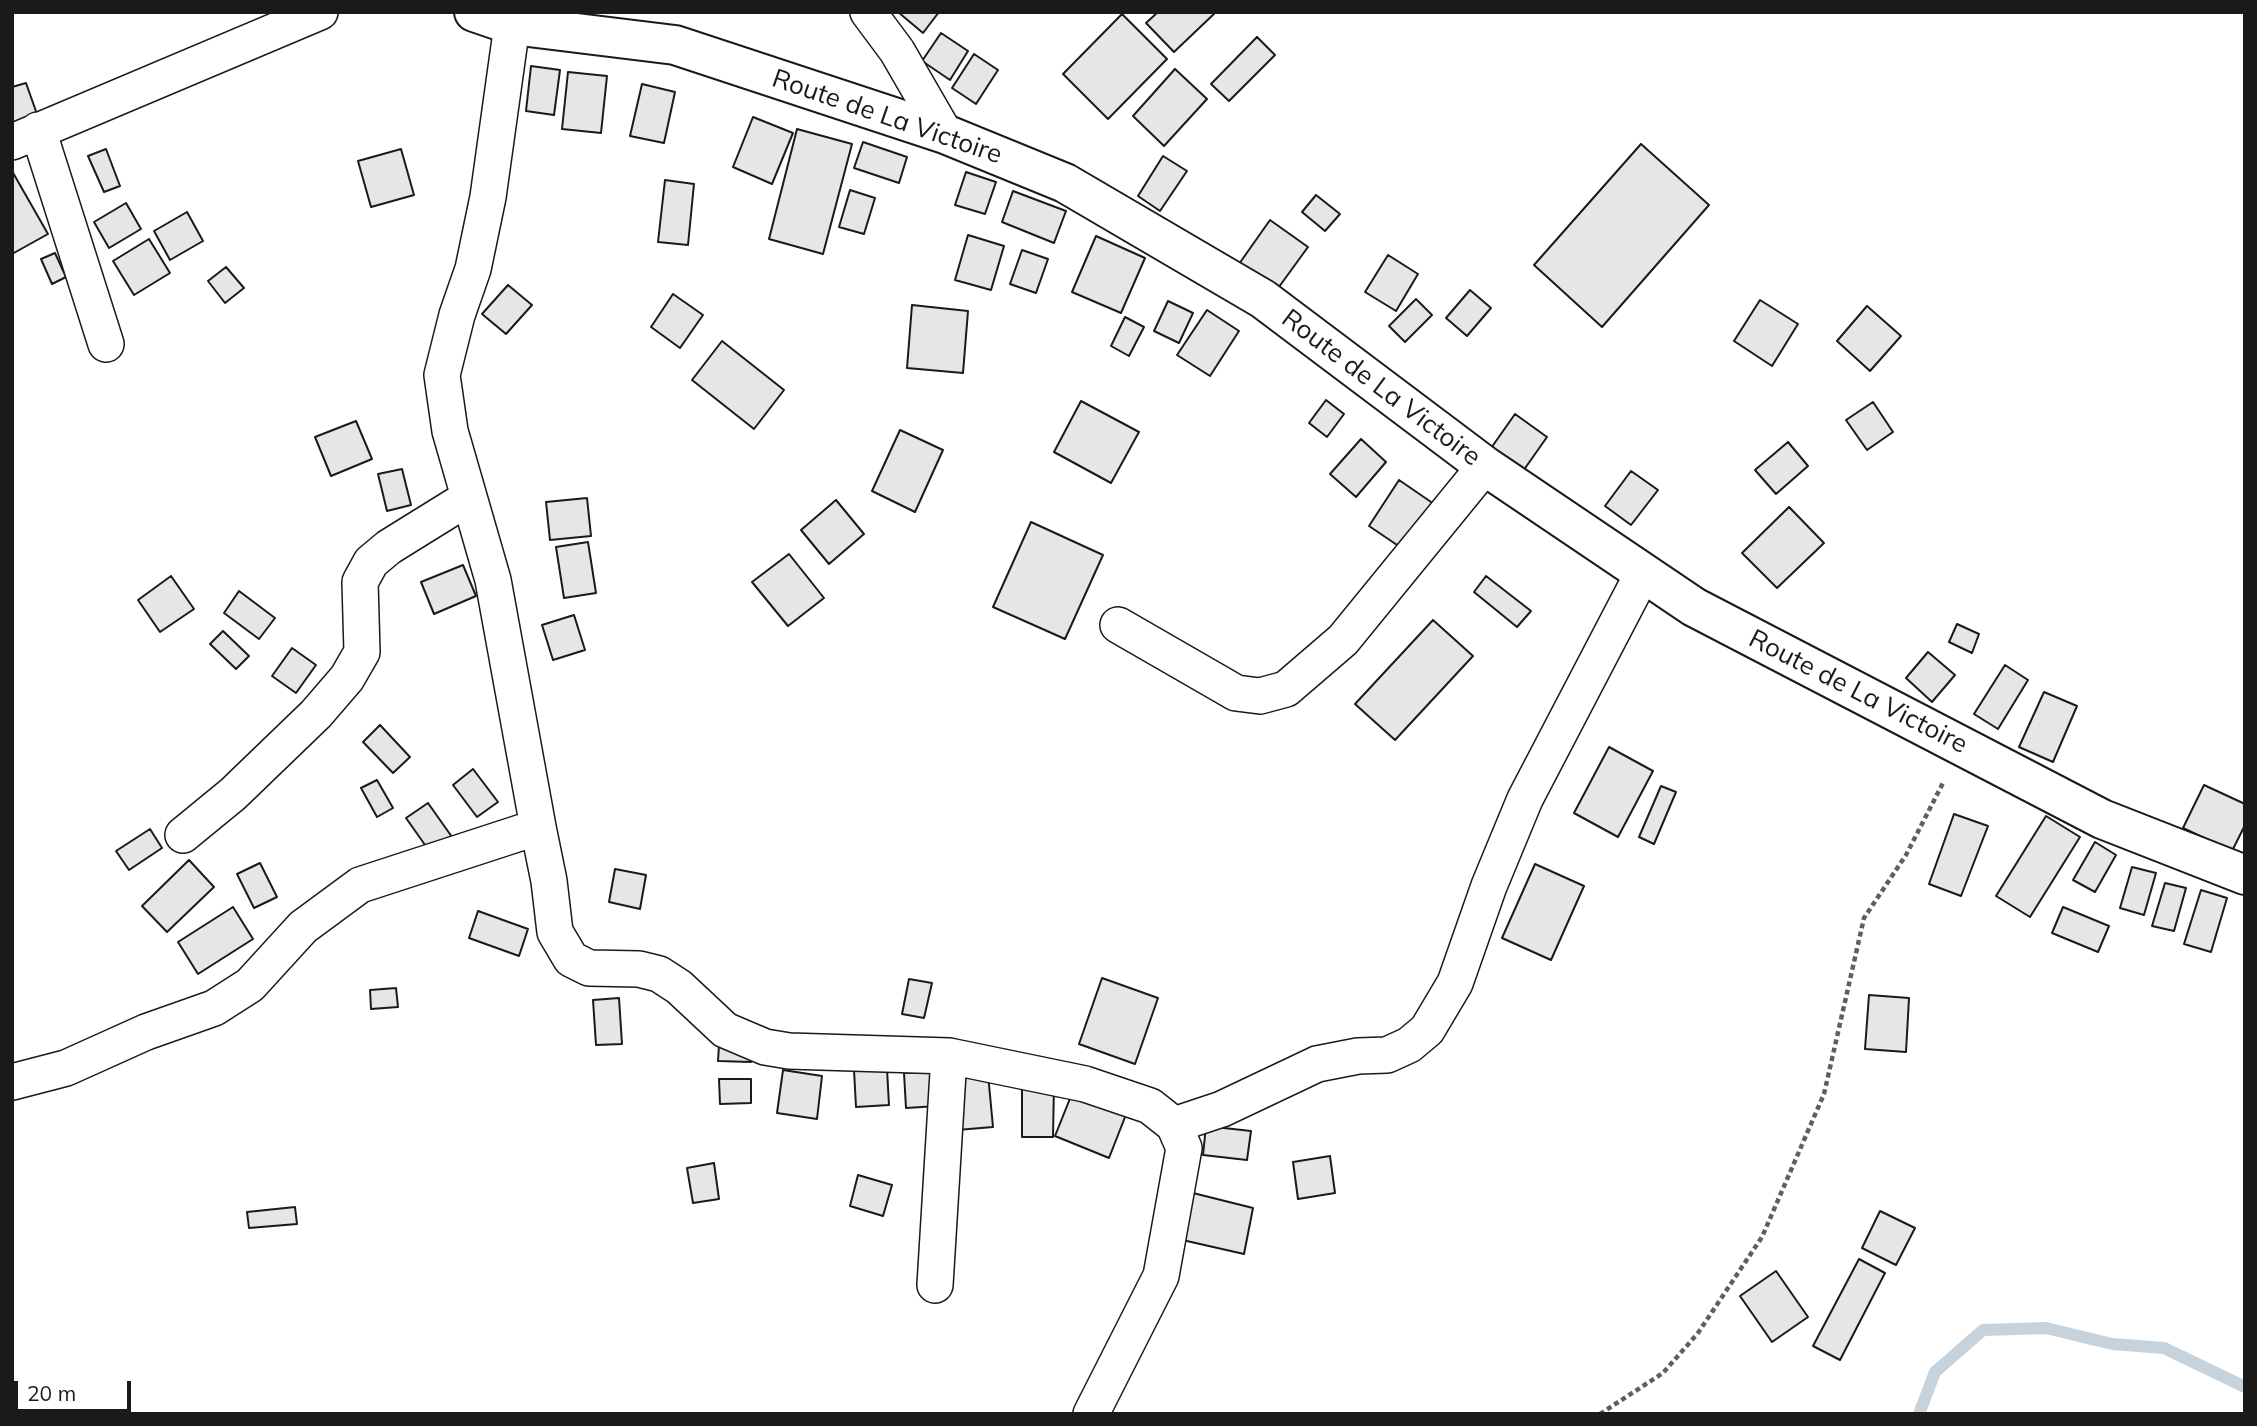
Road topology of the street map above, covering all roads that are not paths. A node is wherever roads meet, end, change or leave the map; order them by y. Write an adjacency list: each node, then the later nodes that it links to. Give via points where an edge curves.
1 (320, 12): 6 (street)
2 (474, 12): 4 (street, Route de La Victoire)
3 (868, 12): 5 (street, via 897,51)
4 (512, 24): 5 (street, Route de La Victoire, via 675,45); 9 (street, via 488,197 473,269 442,374 450,431)
5 (945, 134): 8 (street, Route de La Victoire, via 1065,183 1263,299)
6 (25, 136): 7 (street)
7 (106, 344)
8 (1485, 466): 10 (street, Route de La Victoire); 11 (street, via 1343,640 1286,689 1260,696 1236,693)
9 (468, 498): 12 (street, via 493,580); 13 (street, via 371,562 360,582 362,652 346,678 243,785)
10 (1643, 573): 14 (street, Route de La Victoire, via 1694,607 2102,819); 17 (street, via 1525,799 1455,983 1427,1030 1387,1055 1317,1064 1222,1110)
11 (1118, 625)
12 (538, 827): 15 (street, via 555,932 571,959 589,968 639,968 659,974 725,1030 765,1047); 16 (street, via 360,885 303,927 250,985 214,1008 146,1031 66,1068)
13 (183, 835)
14 (2245, 875)
15 (949, 1056): 17 (street, via 1085,1084 1150,1106); 18 (street)
16 (12, 1082)
17 (1174, 1125): 19 (street, via 1184,1148 1161,1276)
18 (935, 1286)
19 (1091, 1414)

